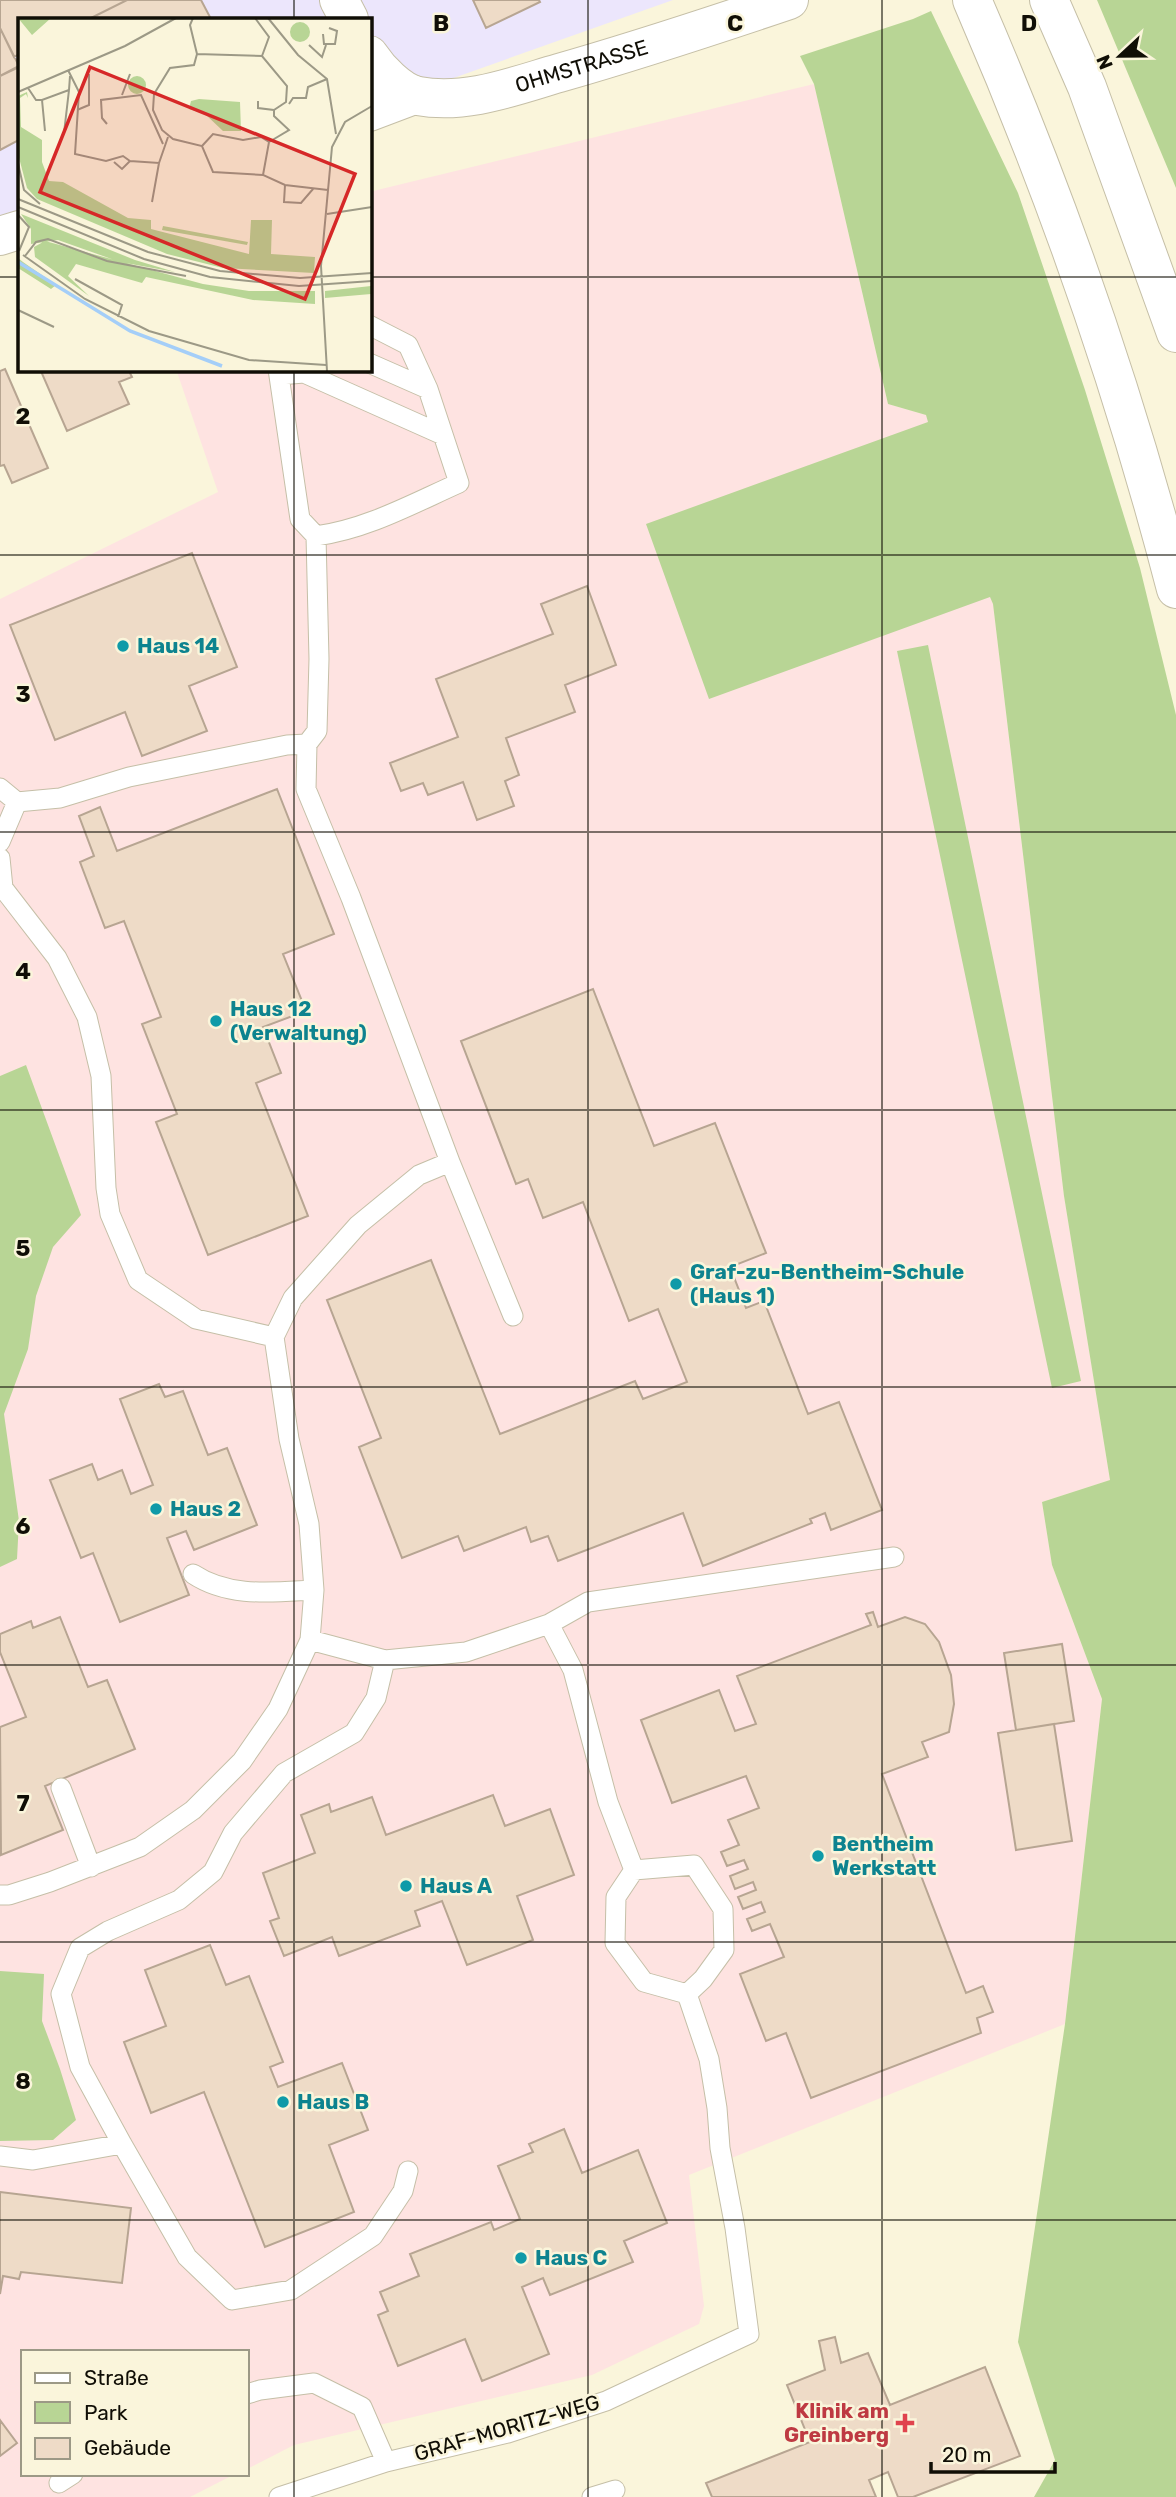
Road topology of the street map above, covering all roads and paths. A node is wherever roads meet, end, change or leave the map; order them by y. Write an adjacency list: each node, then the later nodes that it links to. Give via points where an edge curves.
1 (339, 0): 5 (main road)
2 (789, 0): 7 (main road, OHMSTRASSE, via 634,52 483,94 454,98)
3 (972, 0): 18 (main road, via 1018,107 1105,343)
4 (1049, 0): 12 (main road, via 1087,87)
5 (348, 18)
6 (371, 57): 7 (main road, via 390,79)
7 (414, 95): 8 (main road, OHMSTRASSE)
8 (371, 111)
9 (18, 230): 10 (main road)
10 (0, 236)
11 (371, 326): 15 (lane, via 408,345)
12 (1176, 333)
13 (371, 364): 15 (lane)
14 (278, 372): 16 (lane, via 304,373); 17 (lane, via 300,519)
15 (428, 388): 16 (lane)
16 (443, 435): 17 (lane, via 459,483 366,525)
17 (316, 537): 19 (lane, via 317,731)
18 (1176, 589)
19 (307, 744): 21 (lane, via 129,778 60,798); 24 (lane, via 306,789)
20 (0, 788): 21 (lane)
21 (17, 802): 22 (lane)
22 (0, 842)
23 (0, 858): 26 (lane, via 3,888 57,958 88,1017 101,1076 110,1214 138,1280 196,1319)
24 (450, 1162): 25 (lane); 26 (lane, via 419,1175 358,1225 293,1298)
25 (513, 1316)
26 (274, 1337): 29 (lane, via 289,1439 309,1524)
27 (894, 1557): 30 (lane, via 588,1602)
28 (193, 1574): 29 (lane, via 208,1584 252,1593)
29 (314, 1590): 31 (lane)
30 (549, 1624): 32 (lane, via 466,1652); 35 (lane, via 572,1670 608,1802)
31 (310, 1640): 32 (lane); 34 (lane, via 278,1709 242,1761 193,1810 141,1847)
32 (385, 1660): 38 (lane, via 376,1698 354,1733 284,1773 233,1833 213,1872 179,1900 80,1948 61,1994 80,2067)
33 (61, 1788): 34 (lane)
34 (91, 1867): 36 (lane)
35 (634, 1870): 37 (lane, via 616,1896 615,1943 644,1982); 37 (lane, via 694,1865 723,1909 724,1950)
36 (0, 1895)
37 (687, 1994): 42 (lane, GRAF-MORITZ-WEG, via 709,2059 748,2334 606,2401 508,2432)
38 (122, 2144): 39 (lane, via 33,2160); 40 (lane, via 187,2257 232,2300 291,2290 373,2236 403,2191)
39 (0, 2156)
40 (408, 2172)
41 (248, 2394): 42 (lane, via 314,2383 362,2407)
42 (386, 2462): 44 (lane, GRAF-MORITZ-WEG)
43 (615, 2490): 45 (lane)
44 (279, 2497)
45 (592, 2497)

